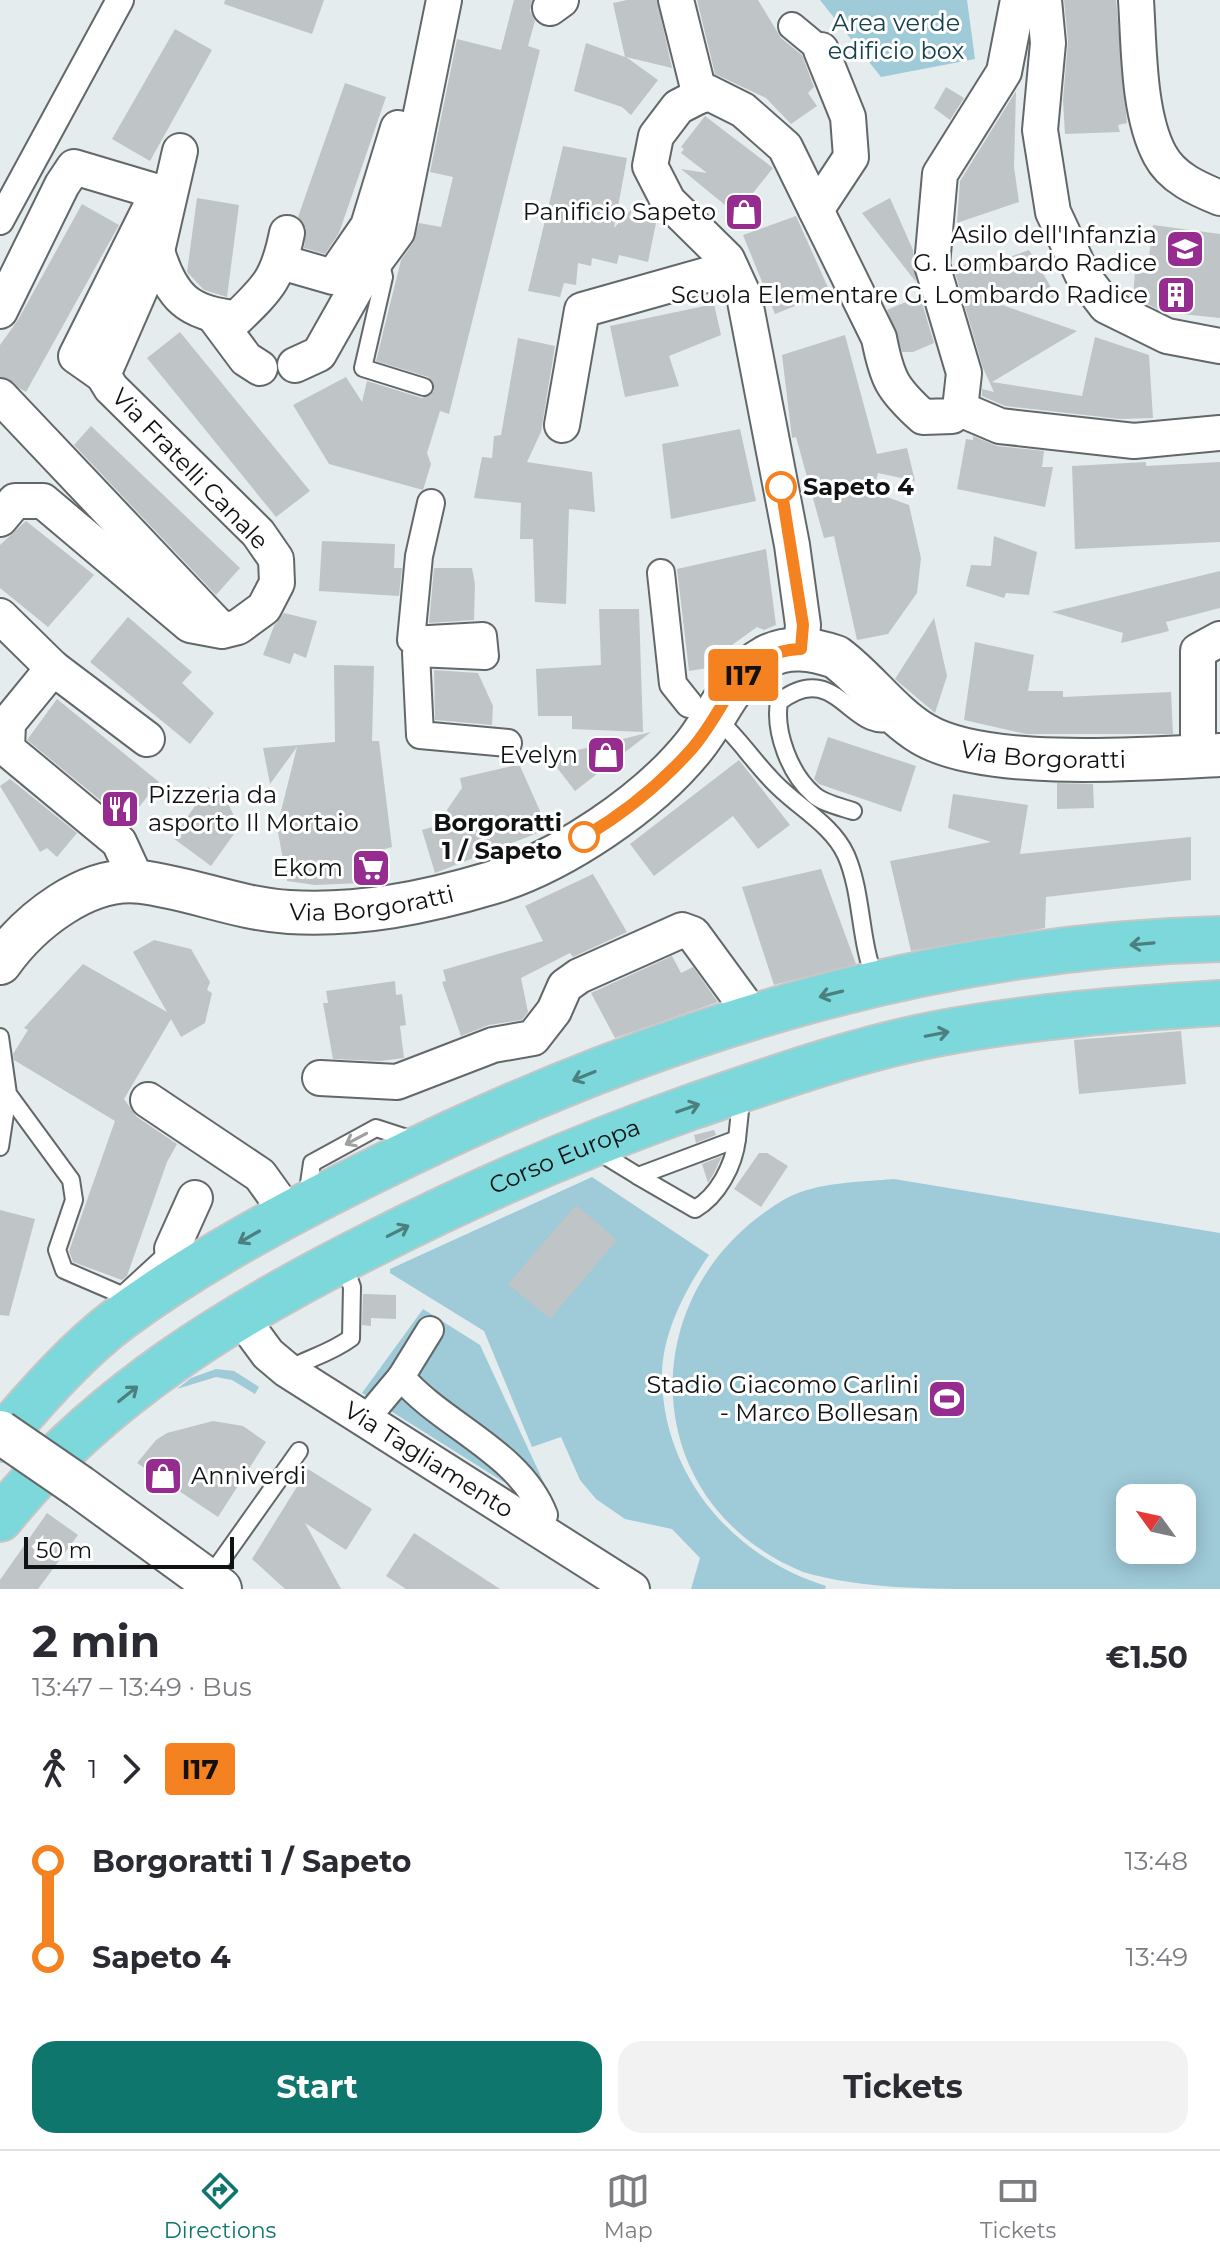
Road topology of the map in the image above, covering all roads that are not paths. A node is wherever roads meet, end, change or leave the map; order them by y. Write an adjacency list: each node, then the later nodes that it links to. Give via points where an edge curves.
1 (120, 0): 14 (street)
2 (444, 0): 16 (street, via 397,232)
3 (676, 0): 9 (street)
4 (1018, 0): 26 (street, via 1004,72 940,174 932,265 964,373)
5 (1044, 0): 20 (street, via 1048,43 1040,130 1053,212 1083,276 1106,306 1167,336)
6 (1136, 0): 12 (street, via 1147,113 1160,156 1187,184)
7 (792, 26): 8 (street)
8 (821, 50): 13 (street, via 848,117 851,157)
9 (700, 96): 13 (street, via 707,92 743,110 785,147); 17 (street, via 678,107 656,136 650,166 668,201)
10 (401, 120): 19 (street, via 368,226 333,277 284,247 270,287 237,318)
11 (180, 151): 15 (street, Via Fratelli Canale)
12 (1220, 198)
13 (816, 210): 26 (street, via 879,338 885,372 895,391 923,417 952,416)
14 (0, 221)
15 (157, 251): 19 (street, via 165,279 180,300); 22 (street, Via Fratelli Canale)
16 (380, 258): 21 (street, via 358,285 319,354); 24 (lane, via 384,277 363,368)
17 (731, 268): 27 (street, via 582,310); 36 (street, via 744,296 767,407 792,545 803,625)
18 (0, 311): 22 (street, Via Fratelli Canale, via 74,167 158,192 76,356)
19 (214, 316): 23 (street, via 246,359)
20 (1220, 346)
21 (295, 365): 23 (street)
22 (106, 367): 29 (street, Via Fratelli Canale); 34 (street, Via Fratelli Canale, via 111,388 258,533 276,559 277,583 264,608 238,627)
23 (260, 368)
24 (424, 387)
25 (0, 396): 34 (street)
26 (960, 409): 28 (street, via 1000,426 1134,441)
27 (562, 425)
28 (1220, 433)
29 (233, 478)
30 (431, 503): 41 (street, via 419,556 411,640 483,636 485,656 416,653 420,735)
31 (0, 519): 34 (street, via 15,501 43,501 190,625)
32 (661, 573): 38 (street, via 673,684)
33 (0, 616): 37 (street)
34 (222, 631)
35 (1220, 639): 42 (street, Via Borgoratti, via 1198,651)
36 (801, 649): 38 (street, Via Borgoratti, via 783,650 746,672 725,695); 39 (street, Via Borgoratti, via 836,657)
37 (53, 668): 40 (street); 44 (street, via 8,723 7,749 119,842)
38 (701, 710): 44 (street, Via Borgoratti, via 684,757 604,826 538,863 452,895 344,913 291,912); 47 (lane, via 739,738 768,777 833,832 847,857)
39 (900, 717): 42 (street, Via Borgoratti, via 941,742 1003,757); 43 (lane, via 874,725 835,694 816,687 795,689 779,702 778,724 790,761 813,795)
40 (147, 739)
41 (508, 743)
42 (1209, 756)
43 (853, 811)
44 (137, 881): 46 (street, Via Borgoratti, via 96,889 50,912 19,936)
45 (1220, 939): 47 (main road, one-way to 47, via 984,959)
46 (0, 963)
47 (876, 983): 49 (main road, one-way to 49)
48 (1220, 1003): 52 (main road, Corso Europa, one-way to 48, via 935,1034 1067,1014)
49 (753, 1016): 51 (street, via 693,934 682,930 565,986 533,1038 493,1045 397,1082); 60 (main road, one-way to 60, via 651,1049 429,1143)
50 (0, 1037): 53 (lane)
51 (320, 1078)
52 (742, 1089): 55 (lane); 56 (main road, Corso Europa, one-way to 52)
53 (8, 1094): 57 (lane); 62 (lane, via 71,1180 74,1200 57,1250 64,1270 122,1295)
54 (154, 1095): 60 (street, via 260,1175)
55 (737, 1139): 58 (lane); 58 (lane, via 734,1161 695,1209)
56 (586, 1144): 58 (lane); 61 (main road, Corso Europa, one-way to 56)
57 (0, 1147)
58 (638, 1176)
59 (195, 1198): 62 (street)
60 (297, 1210): 62 (main road, one-way to 62)
61 (342, 1259): 63 (main road, Corso Europa); 65 (lane, via 352,1287 351,1338 333,1352 314,1355)
62 (180, 1260): 69 (main road, via 55,1376)
63 (240, 1316): 65 (street, Via Tagliamento); 72 (main road, Corso Europa, one-way to 63, via 67,1443 163,1365)
64 (430, 1330): 66 (street)
65 (287, 1370): 74 (street, Via Tagliamento)
66 (401, 1377): 67 (street); 71 (street, via 421,1400 500,1457)
67 (375, 1408)
68 (0, 1432): 73 (street, bridge)
69 (0, 1439)
70 (299, 1451): 73 (lane)
71 (544, 1515)
72 (0, 1519)
73 (214, 1584)
74 (632, 1589)

